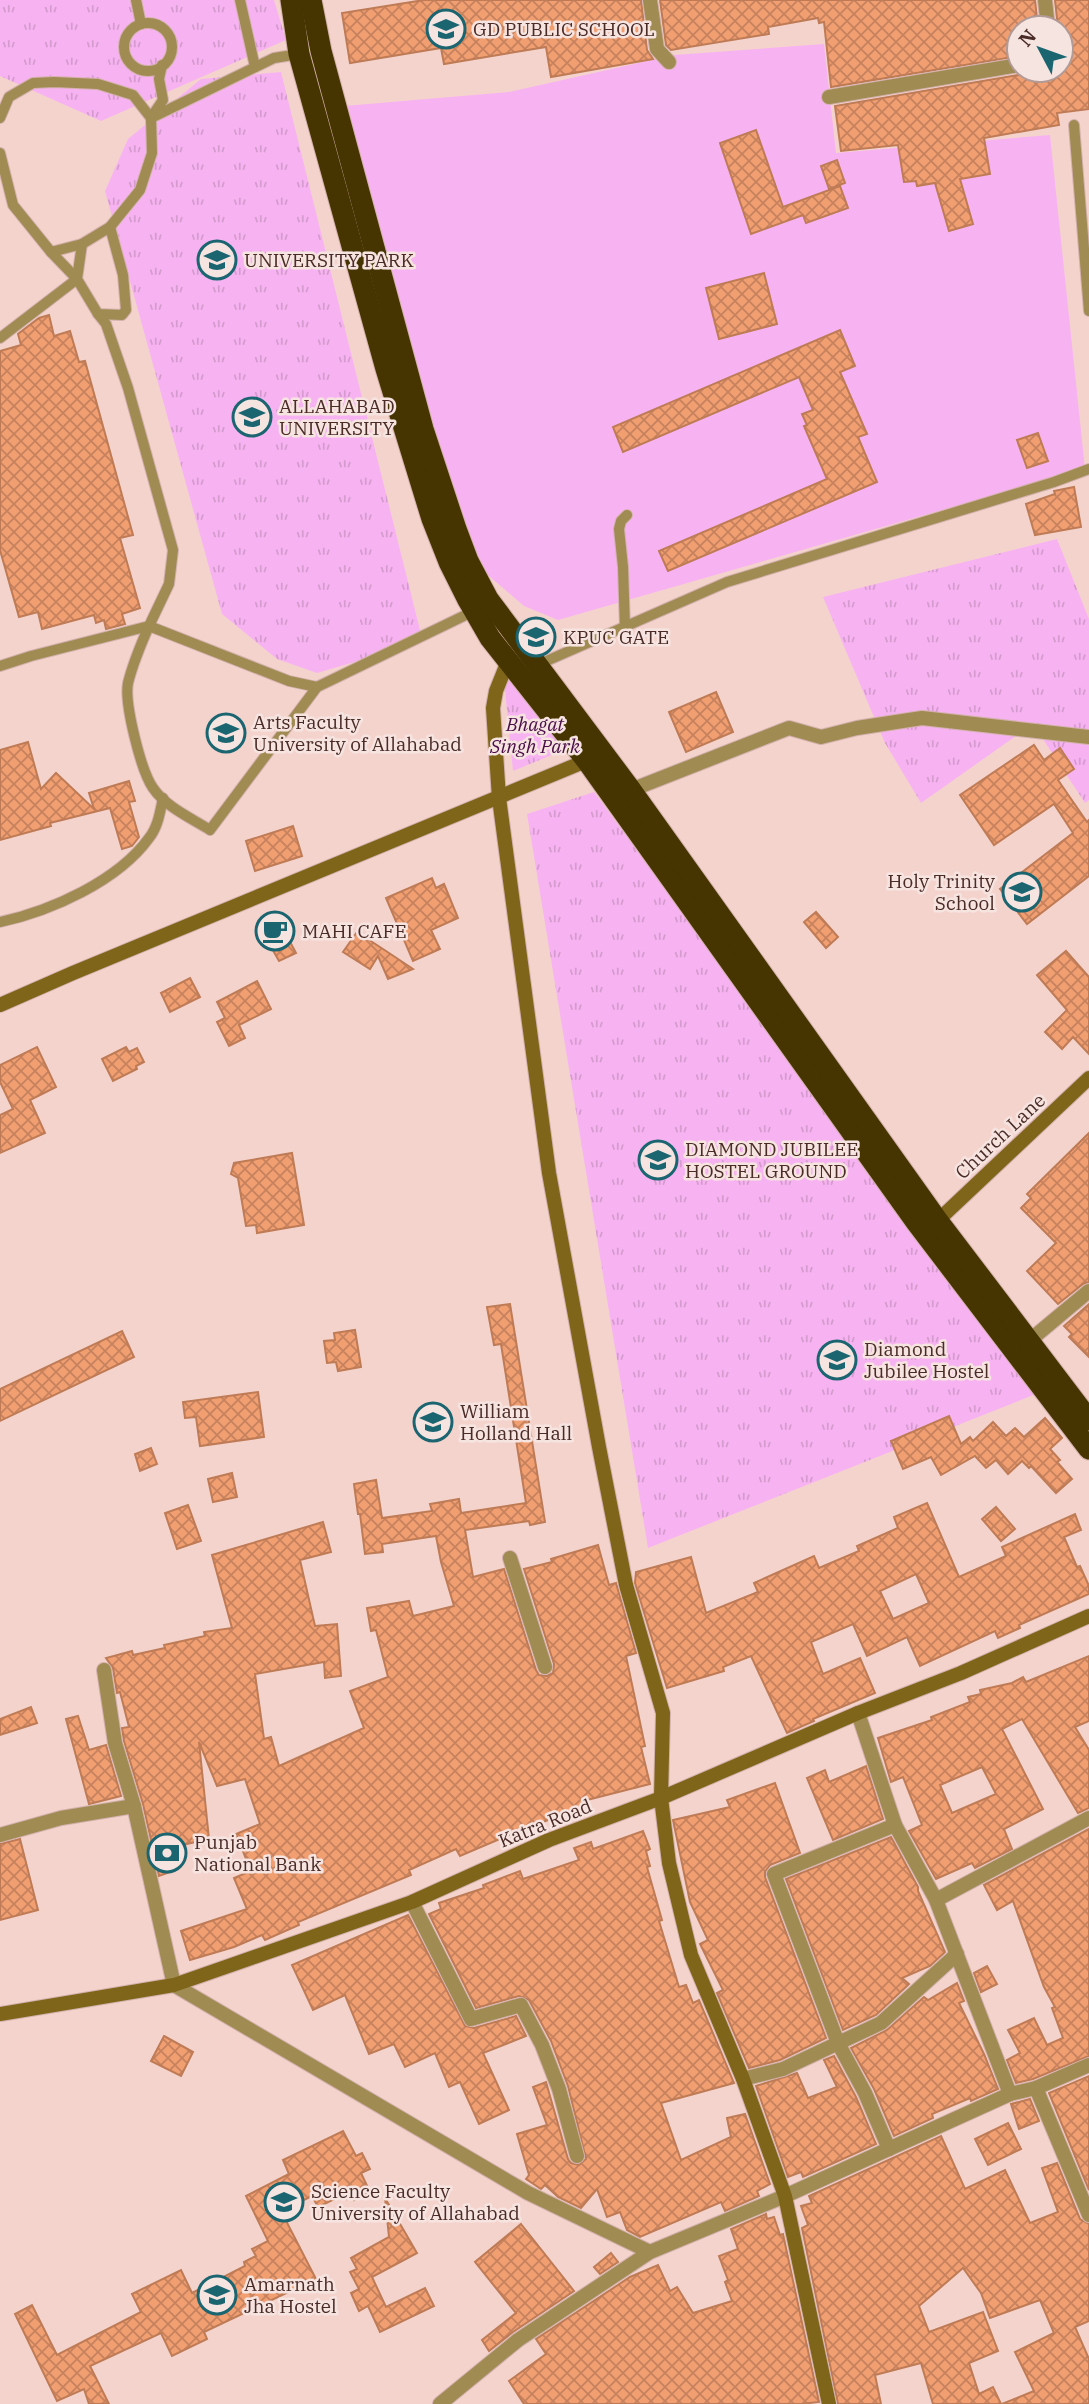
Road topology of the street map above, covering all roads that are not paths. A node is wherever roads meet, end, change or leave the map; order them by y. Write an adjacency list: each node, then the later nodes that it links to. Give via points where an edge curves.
1 (136, 0): 5 (lane)
2 (240, 0): 9 (lane)
3 (650, 0): 7 (street, via 657,49)
4 (310, 1): 6 (highway); 35 (highway, via 440,485 468,561 488,599)
5 (141, 24): 8 (lane, via 152,23 170,36 171,52); 11 (lane, via 126,37 125,53 134,66)
6 (299, 54): 9 (lane); 30 (highway, via 432,519)
7 (669, 62)
8 (162, 65): 11 (lane); 12 (lane)
9 (255, 67): 17 (lane)
10 (1005, 67): 15 (street)
11 (149, 70): 12 (lane)
12 (159, 79): 17 (lane, via 163,100)
13 (0, 89): 14 (lane)
14 (9, 97): 16 (lane); 17 (lane, via 33,83 98,84 133,95)
15 (829, 97)
16 (0, 118)
17 (151, 118): 21 (lane, via 152,153 140,190)
18 (1074, 125): 20 (lane)
19 (0, 153): 23 (lane, via 13,205)
20 (1084, 195): 25 (lane)
21 (110, 227): 22 (lane); 26 (lane, via 123,275 126,310 122,315)
22 (82, 244): 23 (lane); 24 (lane)
23 (51, 252): 24 (lane)
24 (77, 279): 26 (lane); 27 (lane)
25 (1089, 311)
26 (98, 314): 31 (lane, via 106,324 128,388 173,550 169,584)
27 (0, 338)
28 (1089, 468): 32 (lane, via 727,582)
29 (627, 515): 32 (lane, via 619,529)
30 (474, 611): 33 (highway); 36 (lane)
31 (149, 626): 34 (lane); 36 (lane, via 289,681); 40 (lane, via 128,685 144,771)
32 (625, 628): 35 (lane)
33 (508, 660): 38 (highway); 41 (street, via 493,708)
34 (0, 666)
35 (535, 666): 38 (highway)
36 (317, 687): 40 (lane, via 210,830)
37 (1089, 737): 39 (street, via 922,718 821,737 789,728)
38 (595, 758): 39 (highway); 41 (street); 45 (highway)
39 (631, 790): 45 (highway)
40 (163, 797): 42 (lane, via 150,837 115,872 65,900)
41 (499, 798): 43 (street); 55 (street, via 550,1172 596,1433 626,1585 663,1713)
42 (0, 922)
43 (0, 1005)
44 (1089, 1078): 45 (street, Church Lane)
45 (931, 1227): 47 (highway); 49 (highway)
46 (1089, 1291): 47 (street)
47 (1029, 1341): 48 (highway)
48 (1089, 1420)
49 (1089, 1449)
50 (510, 1558): 52 (street)
51 (1089, 1616): 54 (street, Katra Road)
52 (545, 1667)
53 (104, 1670): 56 (street, via 115,1744)
54 (859, 1713): 55 (street, Katra Road); 58 (street)
55 (661, 1798): 61 (street, Katra Road, via 550,1840); 67 (street, via 669,1863 691,1955)
56 (134, 1806): 59 (street, via 61,1818); 63 (street)
57 (1089, 1818): 60 (street)
58 (895, 1825): 60 (street); 65 (street, via 774,1874)
59 (0, 1835)
60 (936, 1900): 62 (street)
61 (412, 1902): 63 (street, Katra Road); 71 (street, via 471,2019 521,2005 559,2089)
62 (957, 1954): 65 (street, via 881,2023); 69 (street)
63 (174, 1985): 64 (street, Katra Road); 74 (street, via 528,2193)
64 (0, 2014)
65 (838, 2043): 67 (street, via 783,2069); 70 (street)
66 (1089, 2065): 68 (street)
67 (743, 2079): 72 (street)
68 (1036, 2088): 69 (street); 73 (street)
69 (1010, 2094): 70 (street)
70 (888, 2149): 72 (street)
71 (577, 2156)
72 (785, 2196): 74 (street); 76 (street)
73 (1089, 2215)
74 (650, 2252): 75 (street, via 518,2340)
75 (440, 2404)
76 (829, 2404)

